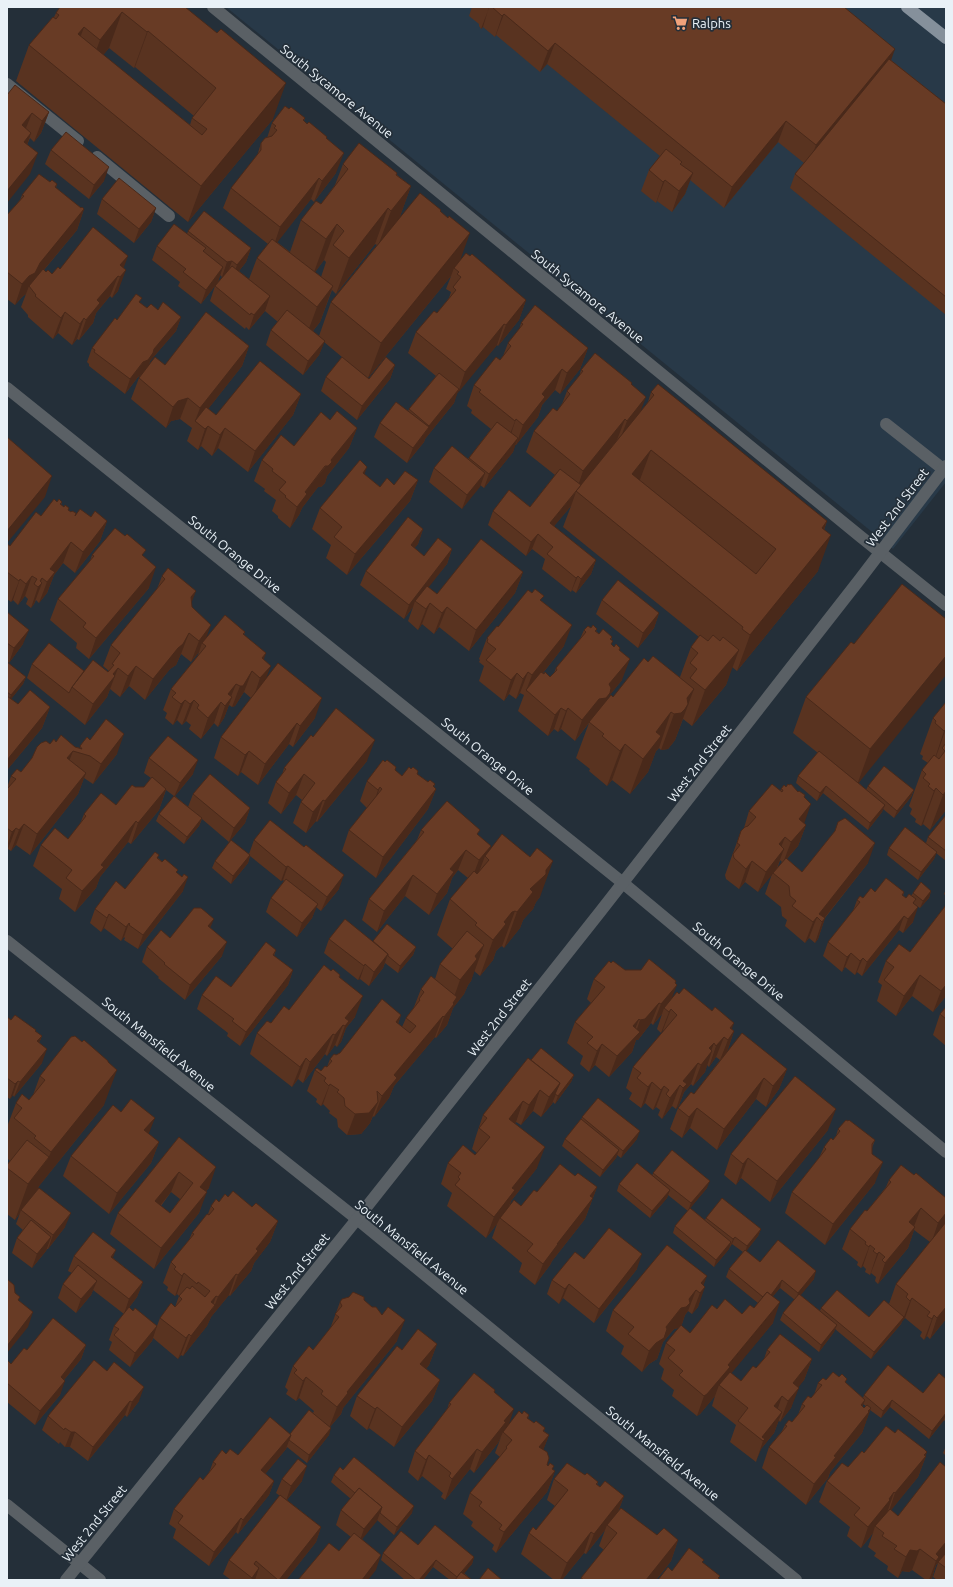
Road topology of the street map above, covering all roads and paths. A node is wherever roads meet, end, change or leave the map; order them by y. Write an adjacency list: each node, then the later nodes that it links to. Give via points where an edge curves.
1 (213, 7): 9 (street, South Sycamore Avenue)
2 (907, 7): 3 (main road)
3 (946, 38)
4 (7, 84): 5 (street)
5 (169, 216)
6 (7, 388): 11 (street, South Orange Drive)
7 (886, 424): 8 (street)
8 (945, 468): 9 (street, West 2nd Street)
9 (880, 553): 10 (street, South Sycamore Avenue); 11 (street, West 2nd Street)
10 (946, 605)
11 (623, 883): 13 (street, South Orange Drive); 14 (street, West 2nd Street)
12 (7, 940): 14 (street, South Mansfield Avenue)
13 (946, 1152)
14 (357, 1219): 16 (street, West 2nd Street); 19 (street, South Mansfield Avenue)
15 (7, 1505): 16 (street)
16 (79, 1564): 17 (street, West 2nd Street); 18 (street)
17 (66, 1580)
18 (100, 1580)
19 (796, 1580)

